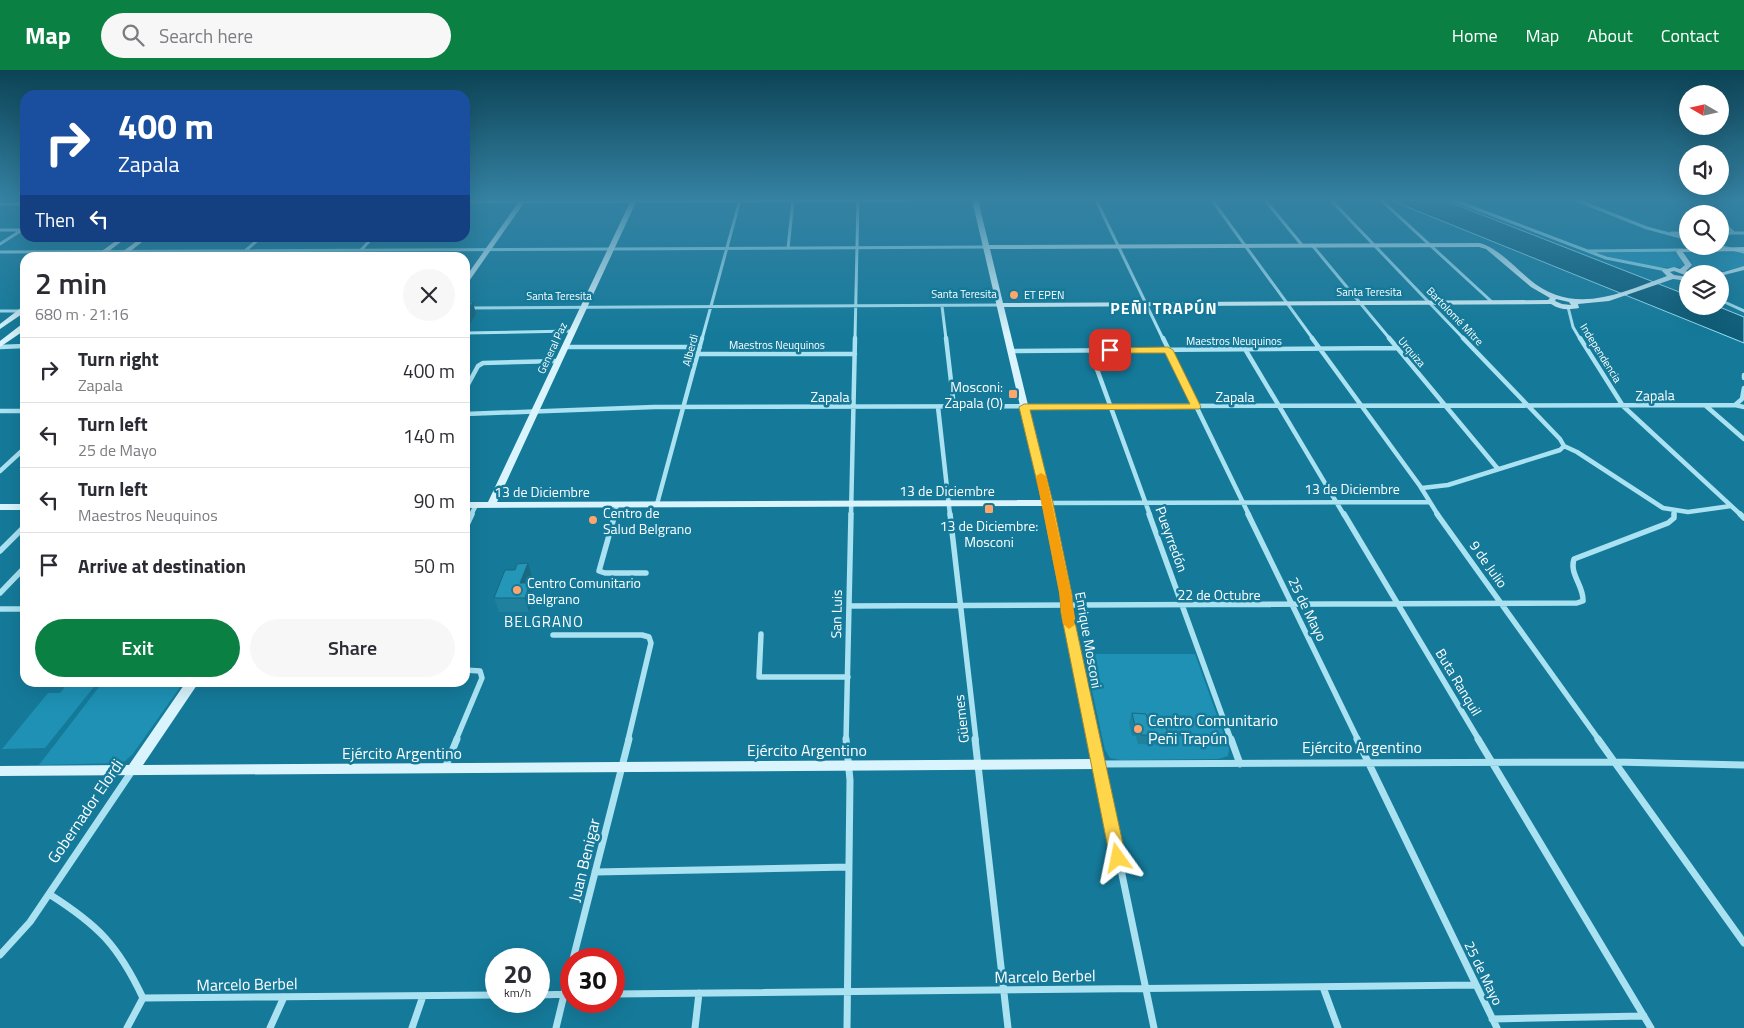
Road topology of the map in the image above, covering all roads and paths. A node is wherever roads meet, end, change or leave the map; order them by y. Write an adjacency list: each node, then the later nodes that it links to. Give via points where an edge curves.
1 (113, 245): 29 (main road)
2 (135, 245): 30 (main road)
3 (252, 245): 31 (street)
4 (366, 245): 26 (street)
5 (491, 245): 22 (main road)
6 (613, 245): 23 (main road, General Paz)
7 (728, 245): 18 (street, Alberdi)
8 (788, 245): 19 (street)
9 (857, 245): 20 (street, San Luis)
10 (1302, 245): 11 (main road); 16 (main road)
11 (1312, 245): 12 (main road); 46 (street, Urquiza)
12 (1374, 245): 13 (main road); 47 (street, Bartolomé Mitre)
13 (1430, 245): 43 (main road, via 1482,245); 44 (street)
14 (1569, 245): 33 (street)
15 (1118, 246): 16 (main road); 17 (main road); 48 (street, 25 de Mayo)
16 (1246, 246): 49 (street, 9 de Julio)
17 (986, 247): 20 (street); 51 (main road, Enrique Mosconi)
18 (727, 248): 19 (street); 23 (street); 54 (street, Alberdi)
19 (788, 248): 20 (street)
20 (857, 248): 52 (street, San Luis)
21 (1729, 248): 25 (street)
22 (488, 249): 23 (street); 26 (street); 40 (main road)
23 (611, 249): 57 (main road, General Paz)
24 (1729, 249): 25 (main road)
25 (1733, 249): 28 (main road)
26 (361, 250): 31 (street)
27 (1679, 250): 33 (street)
28 (1744, 250)
29 (104, 251): 30 (street); 32 (street)
30 (126, 251): 31 (street)
31 (245, 251)
32 (0, 252)
33 (1588, 252): 37 (street, via 1620,262)
34 (1681, 255): 35 (main road)
35 (1689, 265)
36 (1744, 268): 39 (main road)
37 (1666, 270): 38 (main road); 41 (main road)
38 (1679, 271)
39 (1729, 272)
40 (470, 276)
41 (1672, 276): 42 (main road); 45 (main road, Santa Teresita, via 1604,301)
42 (1679, 277)
43 (1553, 300): 44 (main road, Santa Teresita); 45 (main road, Santa Teresita, via 1565,298); 55 (main road, Santa Teresita)
44 (1492, 302): 47 (main road, Santa Teresita)
45 (1575, 302): 55 (main road, via 1575,306)
46 (1360, 303): 47 (main road, Santa Teresita); 49 (main road, Santa Teresita); 70 (street, Urquiza)
47 (1430, 303): 94 (street, Bartolomé Mitre)
48 (1146, 304): 49 (main road, Santa Teresita); 51 (main road, Santa Teresita); 74 (street, 25 de Mayo)
49 (1288, 304): 72 (street, 9 de Julio)
50 (1729, 304): 60 (street)
51 (1000, 305): 53 (street, Santa Teresita); 75 (main road, Enrique Mosconi)
52 (856, 306): 53 (street, Santa Teresita); 54 (street, Santa Teresita); 77 (street, San Luis)
53 (942, 306): 87 (street)
54 (711, 307): 57 (street, Santa Teresita); 69 (street, Alberdi)
55 (1568, 307): 82 (street, Independencia, via 1573,327)
56 (470, 308): 57 (street, Santa Teresita)
57 (583, 308): 64 (main road, General Paz)
58 (20, 310): 59 (street)
59 (0, 311)
60 (1744, 311)
61 (20, 313): 62 (main road)
62 (0, 327)
63 (20, 330): 66 (main road)
64 (572, 331): 65 (street); 68 (main road, General Paz)
65 (470, 333)
66 (0, 346): 67 (street)
67 (20, 346)
68 (565, 347): 69 (street); 78 (main road, General Paz)
69 (700, 347): 76 (street, Alberdi)
70 (1397, 348): 72 (street, Maestros Neuquinos); 93 (street, Urquiza)
71 (1244, 349): 72 (street, Maestros Neuquinos); 74 (street, Maestros Neuquinos); 91 (street, Buta Ranquil)
72 (1321, 349): 92 (street, 9 de Julio)
73 (1090, 350): 74 (street, Maestros Neuquinos); 75 (street, Maestros Neuquinos); 89 (street, Pueyrredón)
74 (1168, 350): 90 (street, 25 de Mayo)
75 (1011, 351): 88 (main road, Enrique Mosconi)
76 (698, 354): 77 (street, Maestros Neuquinos); 84 (street, Alberdi)
77 (855, 354): 85 (street, San Luis)
78 (558, 361): 79 (street, via 483,363); 98 (main road, General Paz)
79 (470, 381)
80 (1744, 388): 81 (street, via 1742,399)
81 (1735, 405): 83 (street, Zapala); 95 (street, Zapala)
82 (1623, 406): 83 (street, Zapala); 94 (street, Zapala); 118 (street, Independencia)
83 (1705, 406): 100 (street)
84 (684, 407): 85 (street, Zapala); 98 (street, Zapala); 112 (street, Alberdi)
85 (854, 407): 86 (street, Zapala); 113 (street, San Luis)
86 (938, 407): 87 (street, Zapala); 114 (street, Güemes)
87 (954, 407): 88 (street, Zapala)
88 (1024, 407): 89 (street, Zapala); 109 (main road, Enrique Mosconi)
89 (1111, 407): 90 (street, Zapala); 110 (street, Pueyrredón)
90 (1196, 407): 91 (street, Zapala); 106 (street, 25 de Mayo)
91 (1279, 407): 92 (street, Zapala); 107 (street, Buta Ranquil)
92 (1363, 407): 93 (street, Zapala); 105 (street, 9 de Julio)
93 (1446, 407): 94 (street, Zapala); 103 (street, Urquiza)
94 (1530, 407): 101 (street, Bartolomé Mitre)
95 (1744, 407)
96 (0, 411): 97 (street)
97 (20, 411)
98 (535, 411): 99 (street, Zapala); 117 (main road, General Paz)
99 (470, 414)
100 (1744, 438)
101 (1564, 446): 103 (street); 121 (street)
102 (20, 453): 104 (street)
103 (1498, 469): 105 (street, via 1444,486)
104 (0, 471)
105 (1422, 488): 108 (street, 9 de Julio)
106 (1242, 502): 107 (street, 13 de Diciembre); 110 (street, 13 de Diciembre); 132 (street, 25 de Mayo)
107 (1337, 502): 108 (street, 13 de Diciembre); 130 (street, Buta Ranquil)
108 (1430, 502): 129 (street, 9 de Julio)
109 (1047, 503): 110 (street, 13 de Diciembre); 114 (main road, 13 de Diciembre); 135 (main road, Enrique Mosconi)
110 (1146, 503): 131 (street, Pueyrredón)
111 (617, 504): 112 (main road, 13 de Diciembre); 117 (main road, 13 de Diciembre); 127 (street, via 599,570 606,573)
112 (657, 504): 113 (main road, 13 de Diciembre)
113 (852, 504): 114 (main road, 13 de Diciembre); 133 (street, San Luis)
114 (949, 504): 134 (street, Güemes)
115 (470, 505): 116 (main road, 13 de Diciembre)
116 (476, 505): 117 (main road, 13 de Diciembre); 123 (street)
117 (491, 505)
118 (1731, 506): 121 (street); 122 (street, Independencia)
119 (20, 507): 120 (main road)
120 (2, 509)
121 (1674, 512): 129 (street, 22 de Octubre, via 1674,518 1668,523 1574,559 1573,569 1584,595 1583,601)
122 (1744, 518)
123 (470, 519)
124 (20, 531): 125 (street)
125 (0, 551)
126 (20, 572): 128 (street)
127 (646, 573)
128 (0, 593)
129 (1501, 602): 130 (street, 22 de Octubre); 144 (street, 9 de Julio)
130 (1397, 604): 132 (street, 22 de Octubre); 143 (street, Buta Ranquil)
131 (1183, 605): 132 (street, 22 de Octubre); 135 (street, 22 de Octubre); 147 (street, Pueyrredón)
132 (1292, 605): 145 (street, 25 de Mayo)
133 (849, 606): 134 (street, 22 de Octubre); 141 (street, San Luis)
134 (960, 606): 135 (street, 22 de Octubre); 148 (street, Güemes)
135 (1066, 606): 146 (main road, Enrique Mosconi)
136 (20, 609): 137 (street)
137 (0, 610)
138 (761, 634): 141 (street, via 759,677)
139 (553, 635): 151 (street, Juan Benigar, via 642,634 651,639)
140 (470, 671): 152 (street, via 482,673 482,678)
141 (848, 677): 150 (street, San Luis)
142 (190, 687): 153 (main road, Gobernador Elordi)
143 (1492, 762): 144 (street, Ejército Argentino); 145 (street, Ejército Argentino); 173 (street, Buta Ranquil)
144 (1615, 762): 149 (street, Ejército Argentino); 158 (street, 9 de Julio)
145 (1368, 763): 147 (street, Ejército Argentino); 161 (street, 25 de Mayo)
146 (1099, 764): 147 (street, Ejército Argentino); 148 (main road, Ejército Argentino); 163 (street, Enrique Mosconi)
147 (1240, 764)
148 (978, 765): 150 (main road, Ejército Argentino); 164 (street, Güemes)
149 (1744, 765)
150 (848, 766): 151 (main road, Ejército Argentino); 155 (street, San Luis)
151 (622, 768): 152 (main road, Ejército Argentino); 156 (street, Juan Benigar)
152 (445, 769): 153 (main road, Ejército Argentino)
153 (132, 771): 154 (main road, Ejército Argentino); 157 (street, Gobernador Elordi)
154 (0, 772)
155 (849, 867): 156 (street); 165 (street, San Luis)
156 (595, 872): 159 (street, Juan Benigar)
157 (49, 894): 160 (street, Gobernador Elordi, via 23,932); 171 (street, via 92,922 107,936 129,968)
158 (1744, 943)
159 (576, 948)
160 (0, 955)
161 (1476, 986): 162 (street, Marcelo Berbel); 174 (street, 25 de Mayo)
162 (1323, 987): 163 (street, Marcelo Berbel); 183 (street)
163 (1146, 989): 164 (street, Marcelo Berbel); 182 (street, Enrique Mosconi)
164 (1004, 990): 165 (street, Marcelo Berbel); 181 (street, Güemes)
165 (847, 992): 166 (street, Marcelo Berbel); 180 (street, San Luis)
166 (700, 993): 167 (street, Marcelo Berbel); 179 (street)
167 (625, 994)
168 (485, 995): 169 (street, Marcelo Berbel)
169 (423, 996): 170 (street, Marcelo Berbel); 177 (street)
170 (284, 997): 171 (street, Marcelo Berbel); 176 (street)
171 (143, 998): 175 (street)
172 (561, 1013): 178 (street)
173 (1644, 1016): 174 (street); 185 (street, Buta Ranquil)
174 (1492, 1019): 184 (street, 25 de Mayo)
175 (127, 1028)
176 (270, 1028)
177 (412, 1028)
178 (556, 1028)
179 (695, 1028)
180 (847, 1028)
181 (1008, 1028)
182 (1154, 1028)
183 (1338, 1028)
184 (1497, 1028)
185 (1651, 1028)

